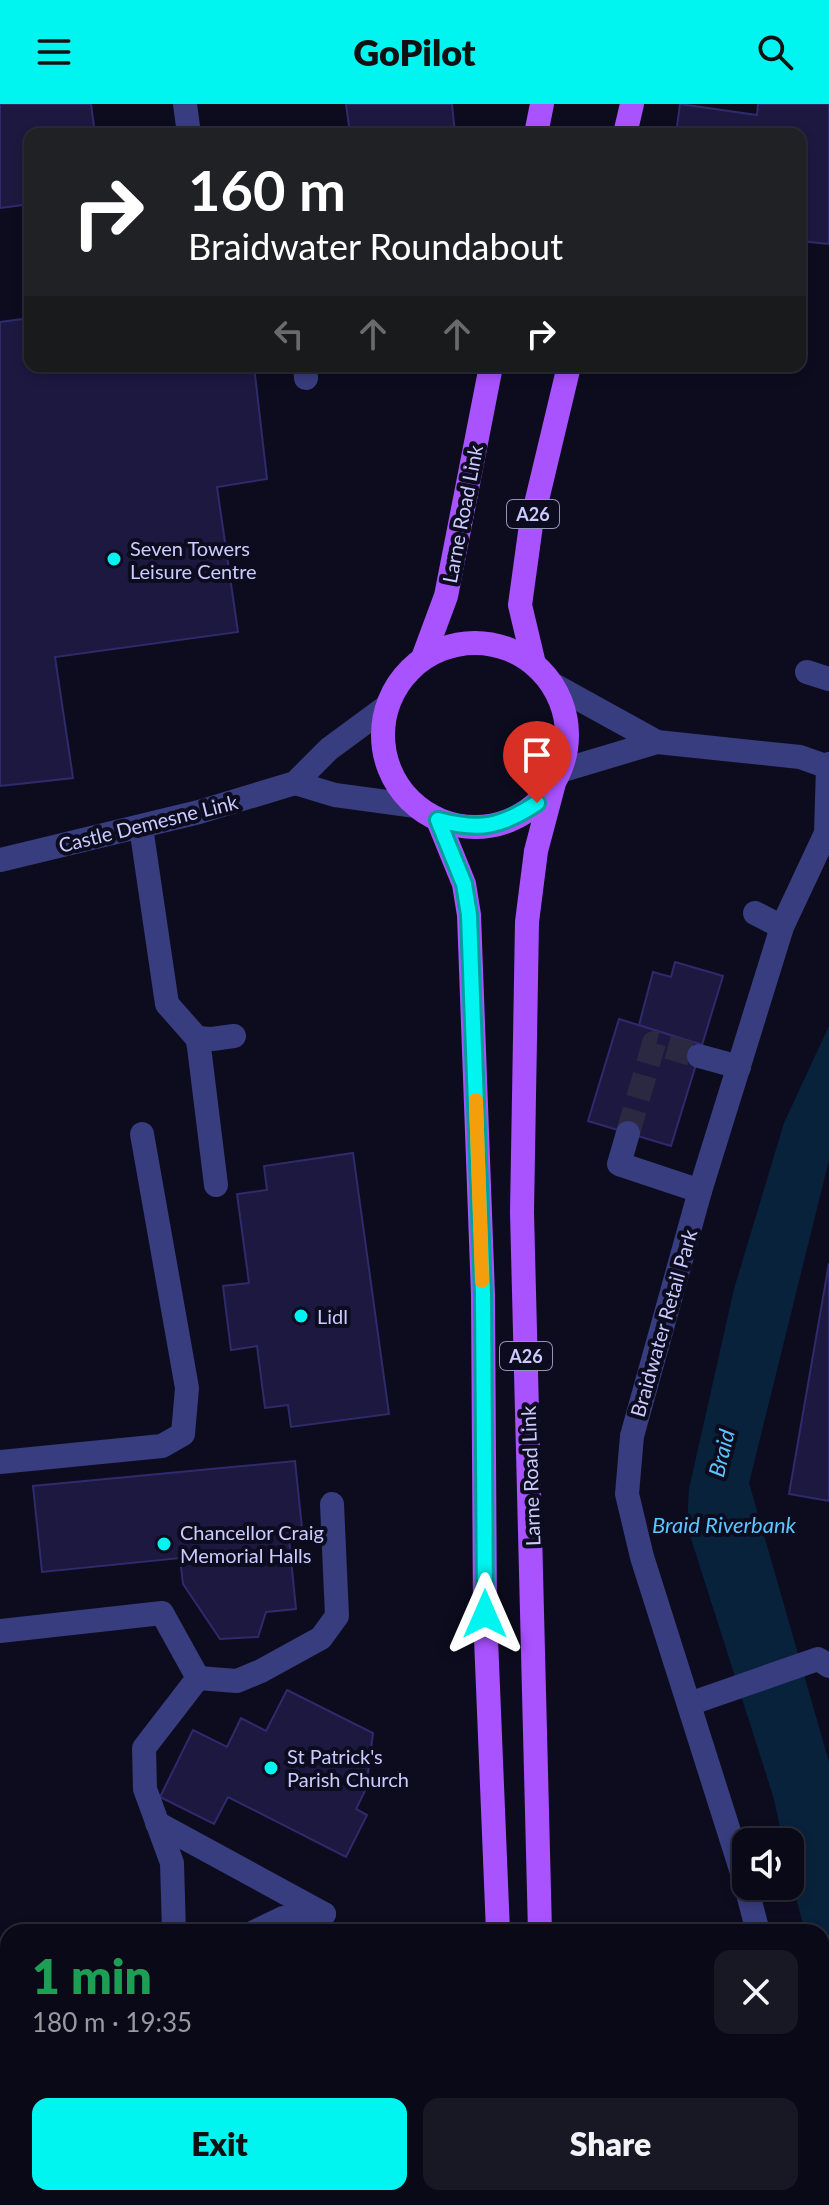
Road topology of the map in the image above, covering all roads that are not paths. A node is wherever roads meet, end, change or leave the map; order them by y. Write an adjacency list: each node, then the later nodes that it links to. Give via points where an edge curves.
1 (185, 104): 4 (street)
2 (542, 104): 5 (main road)
3 (632, 104): 6 (main road)
4 (188, 128)
5 (537, 128)
6 (626, 128)
7 (490, 372): 9 (main road, Larne Road Link / A26, via 446,596)
8 (568, 372): 10 (main road, A26, via 531,525 520,605)
9 (423, 658): 10 (main road, A26, via 450,646 479,643 508,649); 12 (main road, A26, via 401,678)
10 (534, 664): 11 (main road, A26)
11 (552, 684): 13 (street); 15 (main road, A26, via 567,733)
12 (386, 707): 16 (street, Castle Demesne Link, via 329,749); 17 (main road, A26, via 382,738 387,764 398,787)
13 (657, 742): 14 (street, via 800,757); 15 (street)
14 (828, 766): 22 (street, Braidwater Retail Park, via 826,833)
15 (557, 777): 18 (main road, A26, via 537,803 515,818 464,827); 43 (main road, Larne Road Link / A26, via 536,851 527,922 522,1212)
16 (295, 783): 17 (street, via 335,795); 19 (street, Castle Demesne Link)
17 (416, 806): 18 (main road, A26)
18 (438, 820): 42 (main road, A26, via 464,884 469,915)
19 (141, 827): 20 (street, Castle Demesne Link); 24 (street, via 167,1004)
20 (0, 860)
21 (755, 913): 22 (street)
22 (782, 927): 26 (street, Braidwater Retail Park)
23 (234, 1036): 24 (street)
24 (197, 1038): 29 (street)
25 (699, 1056): 26 (street)
26 (739, 1067): 30 (street, Braidwater Retail Park)
27 (628, 1133): 30 (street, via 619,1164)
28 (142, 1134): 31 (street, via 187,1388 183,1434 162,1446)
29 (216, 1185)
30 (700, 1191): 36 (street, Braidwater Retail Park, via 632,1436 627,1494)
31 (0, 1462)
32 (332, 1504): 35 (street, via 337,1616 321,1638 237,1681)
33 (0, 1631): 35 (street, via 162,1613)
34 (823, 1663): 36 (street)
35 (198, 1678): 37 (street, via 144,1748 145,1789)
36 (689, 1704): 38 (street, Braidwater Retail Park)
37 (157, 1823): 40 (street, via 172,1863); 41 (street, via 324,1914)
38 (732, 1841)
39 (750, 1900): 44 (street, Braidwater Retail Park)
40 (174, 1924)
41 (271, 1924)
42 (498, 1924)
43 (540, 1924)
44 (756, 1924)

